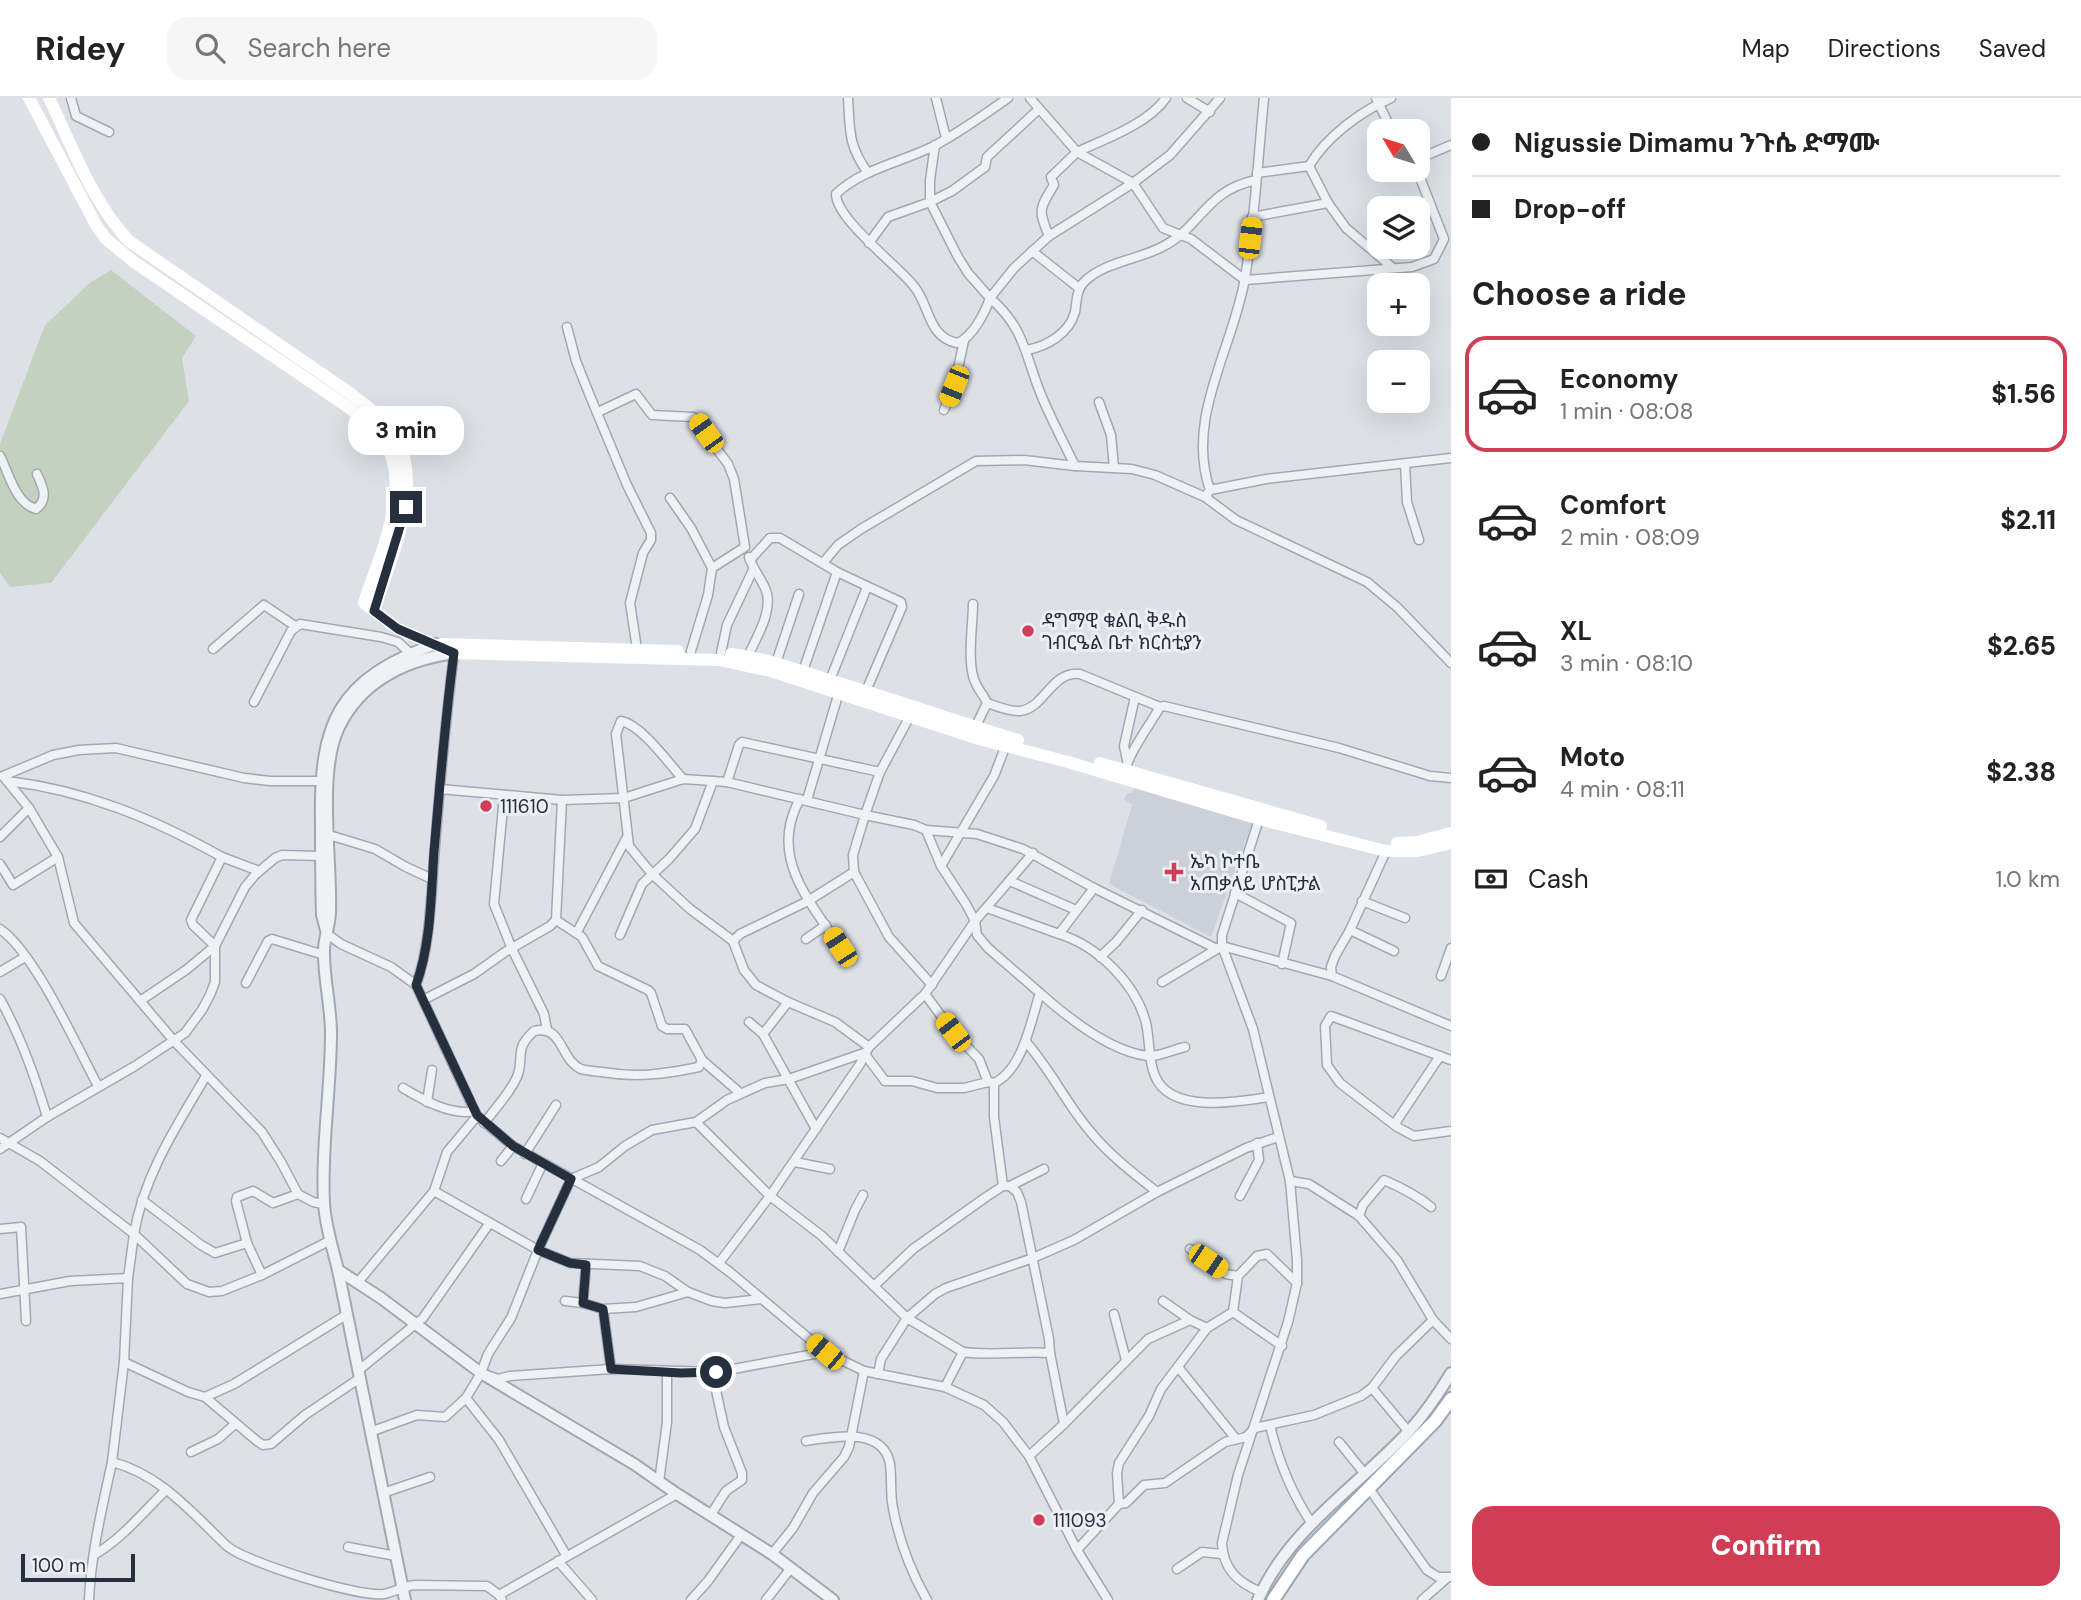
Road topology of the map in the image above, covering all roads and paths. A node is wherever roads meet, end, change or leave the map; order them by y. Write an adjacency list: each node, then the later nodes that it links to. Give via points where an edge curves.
1 (29, 98): 63 (main road, via 106,239 345,405 386,443 395,470 395,502)
2 (49, 98): 63 (main road, via 99,201 129,241 359,400 396,436 408,469 406,507)
3 (71, 98): 17 (street, via 76,116)
4 (848, 98): 24 (street, via 853,149)
5 (936, 98): 18 (street)
6 (1008, 98): 18 (street)
7 (1030, 98): 14 (street)
8 (1166, 98): 21 (street, via 1119,134)
9 (1187, 98): 15 (street)
10 (1220, 98): 15 (street)
11 (1264, 98): 25 (street)
12 (1391, 98): 13 (street)
13 (1377, 101): 16 (street); 23 (street, via 1331,138)
14 (1039, 110): 21 (street); 28 (street, via 987,157 985,167)
15 (1210, 112): 27 (street, via 1170,155)
16 (1386, 119)
17 (109, 132)
18 (946, 138): 19 (street)
19 (935, 145): 24 (street); 28 (street)
20 (1451, 145): 22 (street)
21 (1077, 152): 27 (street); 31 (street, via 1051,177 1054,184 1041,205)
22 (1430, 154)
23 (1309, 166): 25 (street); 29 (street)
24 (868, 173): 33 (street, via 838,191 835,199)
25 (1256, 177): 30 (street); 32 (street, via 1210,202)
26 (1422, 182): 35 (street, via 1444,239 1434,260)
27 (1133, 183): 31 (street); 32 (street, via 1163,228)
28 (930, 202): 33 (street, via 888,217); 38 (street, via 958,257)
29 (1328, 203): 30 (street); 35 (street, via 1346,228)
30 (1252, 217): 36 (street)
31 (1049, 236): 34 (street)
32 (1179, 236): 36 (street, via 1191,239); 37 (street, via 1108,267)
33 (869, 243): 40 (street, via 916,288 941,337)
34 (1032, 251): 37 (street); 38 (street)
35 (1394, 268): 36 (street)
36 (1245, 280): 51 (street, via 1203,421)
37 (1079, 288): 41 (street, via 1067,329)
38 (990, 298): 40 (street); 41 (street, via 1007,314)
39 (567, 327): 44 (street)
40 (964, 341): 43 (street)
41 (1027, 350): 48 (street, via 1059,438)
42 (1099, 402): 49 (street, via 1111,435)
43 (944, 410)
44 (598, 412): 54 (street, via 636,394 652,415 696,419 728,464); 67 (street, via 651,533 630,603)
45 (0, 456): 50 (street, via 24,503 36,509 44,499)
46 (1451, 458): 47 (street)
47 (1405, 464): 51 (street, via 1266,480); 53 (street, via 1407,502)
48 (1075, 466): 49 (street); 56 (street, via 976,461 861,529)
49 (1114, 468): 51 (street, via 1155,475)
50 (37, 474)
51 (1208, 494): 74 (street, via 1236,520 1367,582)
52 (670, 498): 57 (street)
53 (1419, 540)
54 (745, 547): 55 (street); 57 (street)
55 (750, 560): 56 (street, via 775,537); 58 (street)
56 (823, 563): 59 (street)
57 (712, 568): 68 (street)
58 (753, 570): 71 (street, via 727,625); 72 (street, via 765,588 768,608)
59 (837, 572): 60 (street); 75 (street)
60 (867, 587): 76 (street); 77 (street, via 899,600 902,607)
61 (799, 594): 73 (street)
62 (974, 604): 81 (street, via 971,663)
63 (369, 607): 65 (main road, via 398,629)
64 (295, 626): 66 (street, via 264,605); 69 (street, via 381,637 398,642); 80 (street)
65 (436, 644): 67 (main road); 69 (street); 70 (main road)
66 (213, 649)
67 (637, 649): 68 (main road)
68 (691, 651): 71 (main road)
69 (410, 653): 94 (street, via 374,673 338,710 327,737)
70 (454, 653): 72 (main road); 94 (street, via 413,661 363,695 338,729); 95 (street)
71 (721, 653): 72 (main road)
72 (747, 660): 73 (main road); 78 (main road)
73 (776, 663): 75 (main road)
74 (1451, 663)
75 (803, 671): 76 (main road)
76 (830, 680): 77 (main road)
77 (866, 691): 84 (main road)
78 (839, 692): 83 (main road); 86 (street)
79 (1135, 697): 81 (street, via 1072,673 1058,680 1032,706 1019,711); 82 (street); 87 (street, via 1124,746)
80 (254, 702)
81 (986, 704): 84 (street)
82 (1160, 707): 87 (street); 89 (street)
83 (910, 716): 85 (main road); 88 (street)
84 (975, 728): 87 (main road)
85 (1006, 745): 87 (main road); 105 (street, via 994,776)
86 (818, 757): 88 (street); 93 (street, via 742,742); 98 (street)
87 (1125, 769): 101 (main road)
88 (880, 772): 102 (street)
89 (1451, 778)
90 (683, 779): 92 (street); 97 (street); 97 (street, via 640,732 621,721 616,734)
91 (7, 781): 94 (street, via 5,775 53,755 116,748 244,778); 100 (street); 114 (street, via 40,785 144,817)
92 (713, 781): 93 (street); 119 (street, via 695,829)
93 (727, 782): 98 (street)
94 (323, 788): 106 (street); 112 (street)
95 (440, 789): 96 (street); 120 (street)
96 (504, 796): 99 (street); 144 (street, via 494,904)
97 (624, 798): 99 (street); 108 (street)
98 (803, 799): 102 (street); 124 (street, via 791,815 787,835 797,879)
99 (562, 800): 130 (street)
100 (29, 808): 107 (street); 113 (street)
101 (1260, 814): 104 (main road, via 1386,843 1417,842); 110 (main road); 123 (street)
102 (865, 815): 103 (street); 118 (street, via 853,855)
103 (926, 830): 105 (street); 116 (street)
104 (1451, 833)
105 (960, 834): 111 (street, via 978,834); 116 (street)
106 (329, 835): 120 (street, via 375,849); 136 (street)
107 (0, 837)
108 (627, 837): 119 (street); 135 (street)
109 (1451, 843): 110 (main road, via 1418,851)
110 (1386, 851): 125 (street)
111 (1033, 853): 121 (street); 122 (street)
112 (321, 856): 117 (street, via 282,855); 136 (street)
113 (58, 857): 115 (street, via 13,885); 161 (street, via 74,923)
114 (222, 857): 117 (street); 141 (street, via 191,920)
115 (0, 864)
116 (941, 866): 131 (street)
117 (259, 871): 141 (street, via 241,894)
118 (854, 872): 124 (street); 157 (street, via 890,937)
119 (652, 874): 138 (street, via 635,894); 140 (street)
120 (432, 879): 156 (street, via 423,968)
121 (1010, 881): 126 (street); 127 (street)
122 (1094, 888): 127 (street); 128 (street)
123 (1235, 893): 143 (street); 150 (street, via 1291,923)
124 (808, 901): 132 (street); 140 (street)
125 (1362, 901): 129 (street); 134 (street)
126 (987, 908): 131 (street); 137 (street)
127 (1076, 910): 137 (street)
128 (1142, 910): 143 (street); 149 (street)
129 (1405, 918)
130 (556, 920): 135 (street); 144 (street)
131 (975, 921): 157 (street); 158 (street, via 977,935 988,948)
132 (826, 925): 139 (street); 142 (street)
133 (0, 929): 148 (street)
134 (1350, 930): 146 (street); 152 (street, via 1335,956)
135 (577, 932): 174 (street, via 598,966 648,989 662,1026 685,1029)
136 (326, 933): 147 (street); 156 (street)
137 (1059, 934): 149 (street)
138 (620, 935)
139 (806, 939)
140 (733, 941): 163 (street, via 749,978)
141 (215, 946): 161 (street); 168 (street, via 210,996 185,1033)
142 (840, 947)
143 (1220, 947): 150 (street); 154 (street); 183 (street, via 1249,1017)
144 (512, 948): 162 (street); 166 (street, via 544,1014)
145 (1451, 948): 153 (street)
146 (1394, 951)
147 (324, 955): 155 (street, via 272,939); 216 (street, via 331,1029)
148 (25, 957): 151 (street); 180 (street)
149 (1100, 957): 173 (street, via 1140,1004)
150 (1282, 964): 152 (street)
151 (0, 972)
152 (1332, 976): 165 (street)
153 (1441, 976)
154 (1162, 982)
155 (246, 983)
156 (416, 985): 162 (street)
157 (932, 985): 159 (street)
158 (1040, 993): 169 (street); 173 (street, via 1103,1039)
159 (925, 994): 171 (street); 179 (street, via 979,1059)
160 (0, 999): 187 (street, via 36,1079)
161 (140, 1000): 168 (street)
162 (423, 1000): 186 (street)
163 (788, 1002): 167 (street); 171 (street, via 835,1022)
164 (749, 1022): 167 (street)
165 (1451, 1026)
166 (547, 1030): 174 (street, via 580,1069 659,1076 699,1067); 189 (street, via 534,1031 524,1043 519,1073)
167 (763, 1034): 178 (street)
168 (174, 1041): 177 (street); 180 (street)
169 (1026, 1042): 179 (street, via 1014,1065 1000,1081); 209 (street, via 1090,1132)
170 (1185, 1046): 173 (street)
171 (866, 1050): 178 (street); 179 (street, via 886,1081 912,1081 937,1088); 191 (street)
172 (1440, 1056): 175 (street); 190 (street); 190 (street, via 1331,1016 1325,1026 1327,1065 1340,1083)
173 (1150, 1057): 183 (street, via 1155,1078 1183,1099 1214,1103)
174 (702, 1060): 182 (street)
175 (1451, 1060)
176 (432, 1070): 184 (street)
177 (206, 1076): 210 (street, via 262,1132); 215 (street, via 155,1164)
178 (789, 1079): 182 (street); 191 (street)
179 (991, 1083): 207 (street)
180 (98, 1086): 187 (street)
181 (403, 1088): 184 (street)
182 (740, 1093): 188 (street)
183 (1269, 1097): 193 (street)
184 (427, 1102): 186 (street)
185 (556, 1105): 199 (street)
186 (476, 1113): 189 (street); 208 (street, via 447,1152)
187 (47, 1117): 196 (street)
188 (696, 1122): 205 (street, via 645,1133 599,1167); 212 (street)
189 (484, 1123): 197 (street)
190 (1397, 1127): 192 (street, via 1414,1136)
191 (816, 1129): 201 (street)
192 (1451, 1130)
193 (1278, 1137): 195 (street); 206 (street)
194 (0, 1138): 196 (street)
195 (1257, 1143): 209 (street); 213 (street, via 1259,1160)
196 (10, 1144): 198 (street); 221 (street, via 40,1161)
197 (513, 1146): 199 (street); 200 (street)
198 (0, 1149)
199 (526, 1154): 202 (street)
200 (501, 1161)
201 (795, 1162): 203 (street); 212 (street)
202 (542, 1164): 205 (street); 214 (street)
203 (830, 1169)
204 (1044, 1169): 207 (street)
205 (571, 1179): 225 (street); 228 (street)
206 (1290, 1181): 218 (street, via 1309,1184); 235 (street)
207 (1006, 1186): 227 (street, via 1017,1192 1021,1202); 236 (street, via 913,1249)
208 (434, 1191): 219 (street); 234 (street)
209 (1157, 1192): 227 (street)
210 (298, 1194): 216 (street); 223 (street, via 273,1203 253,1191 237,1196)
211 (863, 1195): 226 (street)
212 (770, 1196): 226 (street); 228 (street)
213 (1240, 1196)
214 (526, 1199)
215 (142, 1200): 221 (street); 223 (street, via 215,1252)
216 (324, 1204): 222 (street)
217 (1431, 1207): 218 (street, via 1384,1180)
218 (1359, 1216): 250 (street, via 1398,1260)
219 (489, 1224): 225 (street); 252 (street)
220 (0, 1229): 237 (street, via 21,1227)
221 (134, 1234): 231 (street, via 176,1275 199,1290 222,1291); 233 (street)
222 (331, 1240): 230 (street); 231 (street)
223 (247, 1243): 231 (street)
224 (1190, 1249): 232 (street, via 1226,1274)
225 (538, 1250): 229 (street); 266 (street, via 511,1318)
226 (838, 1252): 236 (street)
227 (1033, 1258): 248 (street, via 946,1288); 258 (street)
228 (719, 1263): 240 (street)
229 (586, 1265): 238 (street, via 640,1266); 243 (street)
230 (338, 1270): 234 (street); 247 (street)
231 (262, 1275)
232 (1238, 1276): 235 (street, via 1263,1254); 245 (street)
233 (128, 1278): 237 (street, via 70,1281); 260 (street)
234 (358, 1282): 252 (street)
235 (1297, 1283): 255 (street)
236 (874, 1286): 248 (street)
237 (23, 1290): 239 (street); 251 (street)
238 (688, 1292): 240 (street, via 725,1303); 244 (street, via 636,1307)
239 (0, 1294)
240 (761, 1299): 256 (street)
241 (565, 1301): 243 (street)
242 (1163, 1301): 249 (street)
243 (583, 1303): 244 (street)
244 (603, 1309): 262 (street)
245 (1233, 1312): 253 (street); 255 (street)
246 (1114, 1314): 259 (street)
247 (346, 1315): 268 (street); 272 (street)
248 (907, 1318): 257 (street); 269 (street, via 881,1359)
249 (1189, 1320): 253 (street); 259 (street, via 1148,1339)
250 (1433, 1320): 254 (street); 271 (street, via 1396,1356)
251 (26, 1321)
252 (415, 1324): 266 (street); 268 (street)
253 (1208, 1328): 261 (street)
254 (1451, 1339)
255 (1282, 1346): 278 (street)
256 (825, 1352): 263 (street); 265 (street)
257 (963, 1352): 258 (street); 270 (street)
258 (1050, 1353): 276 (street)
259 (1126, 1360): 276 (street)
260 (124, 1362): 272 (street); 287 (street)
261 (1178, 1367): 282 (street); 295 (street, via 1119,1463)
262 (611, 1369): 264 (street); 266 (street, via 498,1379)
263 (864, 1371): 269 (street); 281 (street)
264 (667, 1372): 265 (street); 290 (street, via 667,1422)
265 (712, 1372): 296 (street, via 742,1480 726,1491)
266 (481, 1373): 273 (street); 290 (street)
267 (1451, 1373): 280 (street)
268 (359, 1374): 275 (street, via 271,1444 263,1445); 279 (street)
269 (878, 1374): 270 (street)
270 (945, 1387): 286 (street, via 984,1405)
271 (1373, 1388): 277 (street, via 1332,1409); 280 (street)
272 (205, 1397): 275 (street)
273 (466, 1398): 279 (street, via 448,1416 417,1415); 304 (street, via 499,1440)
274 (1451, 1399): 291 (main road)
275 (235, 1424): 285 (street, via 218,1439)
276 (1064, 1424): 286 (street)
277 (1270, 1425): 278 (street); 297 (street, via 1285,1474)
278 (1255, 1428): 282 (street); 302 (street, via 1238,1475)
279 (370, 1432): 293 (street)
280 (1409, 1432): 288 (street)
281 (851, 1435): 283 (street); 301 (street, via 844,1457 818,1486); 319 (street, via 879,1445 887,1453 892,1507 911,1568)
282 (1236, 1439): 295 (street, via 1165,1483 1144,1485)
283 (806, 1441)
284 (1339, 1442): 288 (street)
285 (191, 1452)
286 (1028, 1456): 300 (street)
287 (112, 1462): 292 (street); 303 (street)
288 (1364, 1473): 297 (street)
289 (430, 1477): 293 (street)
290 (659, 1482): 294 (street)
291 (1368, 1488): 309 (street, via 1427,1570); 321 (main road, via 1303,1555)
292 (166, 1490): 303 (street, via 127,1531); 310 (street, via 241,1555 311,1580 365,1592 384,1594)
293 (383, 1493): 305 (street)
294 (677, 1494): 296 (street); 304 (street)
295 (1119, 1504): 300 (street)
296 (710, 1516): 298 (street)
297 (1312, 1524): 311 (street)
298 (741, 1535): 301 (street); 316 (street)
299 (348, 1547): 305 (street)
300 (1077, 1550): 320 (street)
301 (772, 1554): 307 (street)
302 (1222, 1554): 308 (street, via 1202,1552); 311 (street, via 1235,1577)
303 (94, 1555): 313 (street)
304 (566, 1555): 306 (street)
305 (396, 1556): 310 (street)
306 (558, 1561): 312 (street); 315 (street)
307 (791, 1568): 317 (street); 318 (street)
308 (1177, 1569)
309 (1450, 1578): 322 (street)
310 (402, 1587): 312 (street, via 487,1586); 314 (street)
311 (1260, 1596)
312 (500, 1597)
313 (89, 1600)
314 (405, 1600)
315 (592, 1600)
316 (691, 1600)
317 (766, 1600)
318 (833, 1600)
319 (927, 1600)
320 (1108, 1600)
321 (1273, 1600)
322 (1422, 1600)

